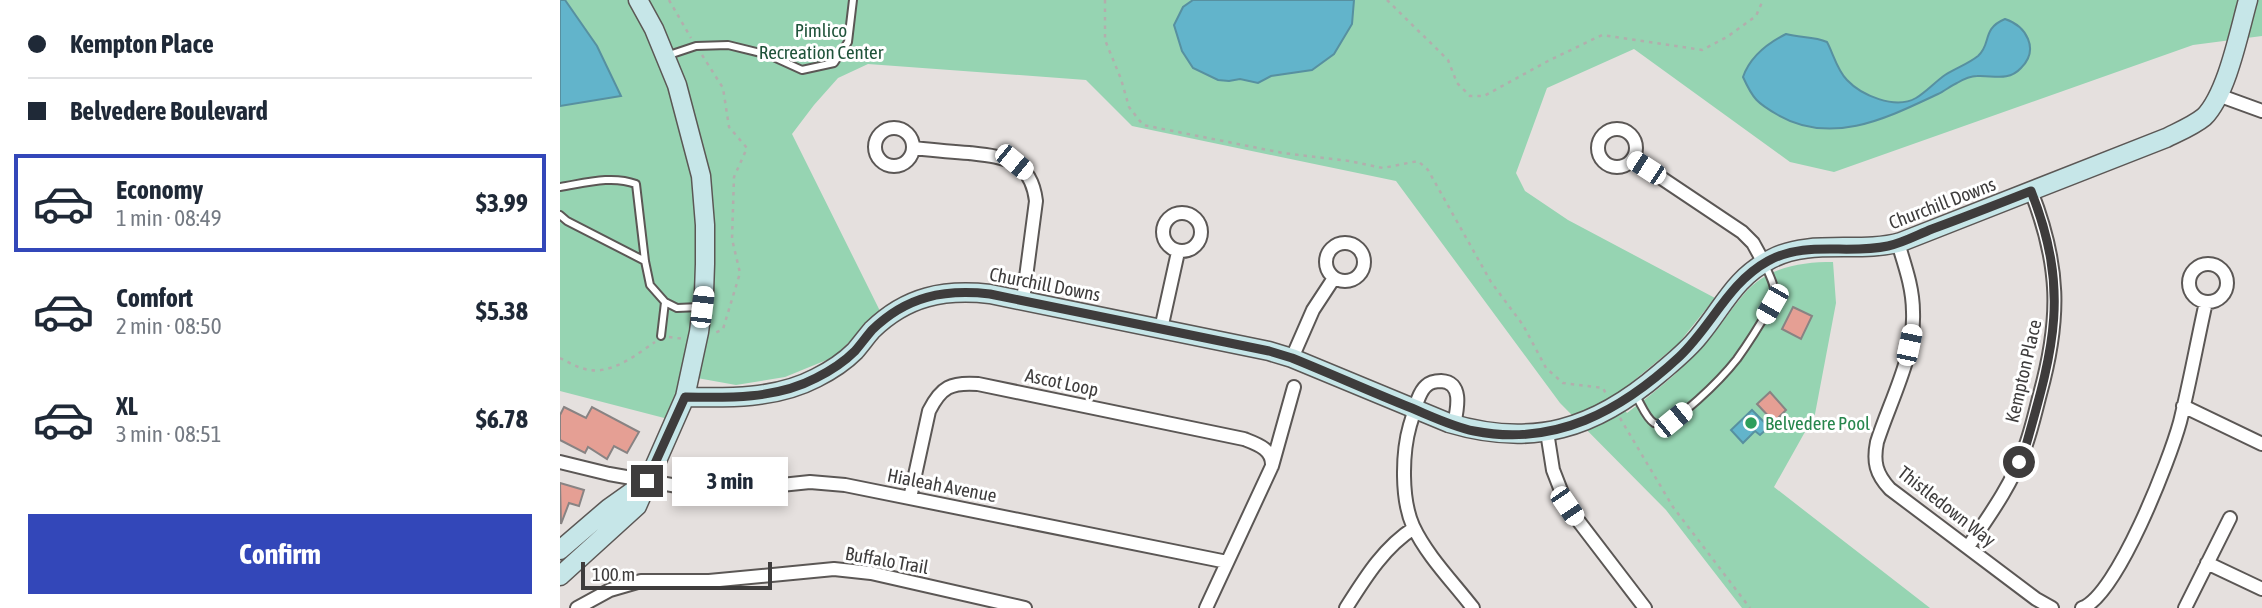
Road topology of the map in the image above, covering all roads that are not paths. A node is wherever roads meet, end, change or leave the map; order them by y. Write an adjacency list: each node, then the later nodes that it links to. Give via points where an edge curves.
1 (638, 0): 4 (street)
2 (853, 0): 4 (lane, via 848,42 834,63 802,70 769,55 728,45 696,46)
3 (2248, 0): 5 (street, Churchill Downs)
4 (665, 57): 20 (street, via 701,176 705,225)
5 (2218, 95): 6 (street); 10 (street, Churchill Downs, via 2204,116 2190,126)
6 (2262, 111)
7 (914, 148): 17 (street, via 999,156 1026,172 1034,185 1035,201)
8 (1633, 159): 15 (street, via 1742,232)
9 (560, 187): 14 (lane, via 606,180 636,184)
10 (2031, 191): 12 (street, Churchill Downs); 39 (street, Kempton Place, via 2050,251 2055,304 2052,342 2025,449 2002,496)
11 (560, 215): 14 (lane)
12 (1898, 243): 15 (street, Churchill Downs, via 1804,249); 39 (street, Thistledown Way, via 1912,291 1913,326 1877,442 1875,466 1890,489)
13 (1178, 251): 21 (street)
14 (645, 261): 18 (lane, via 650,285)
15 (1764, 263): 25 (street, Churchill Downs, via 1732,289 1698,337); 25 (lane, via 1775,286 1772,304 1736,360 1716,381 1663,424 1652,421)
16 (1334, 278): 23 (street, via 1313,310)
17 (1023, 300): 21 (street, Churchill Downs); 26 (street, Churchill Downs, via 965,291 921,298 894,312 839,365 791,389 750,396)
18 (665, 302): 20 (lane, via 677,308); 22 (lane)
19 (2206, 302): 27 (street)
20 (702, 307): 26 (street)
21 (1161, 329): 23 (street, Churchill Downs)
22 (661, 336)
23 (1292, 358): 28 (street, Churchill Downs)
24 (1294, 387): 33 (street)
25 (1635, 394): 30 (street, Churchill Downs, via 1574,425)
26 (685, 397): 34 (street)
27 (2183, 406): 31 (street); 52 (street, via 2165,465 2132,540 2099,595)
28 (1415, 410): 29 (street, Churchill Downs); 29 (street, via 1423,388 1438,380 1446,382 1458,395); 37 (street, via 1404,471)
29 (1454, 425): 30 (street, Churchill Downs, via 1493,434)
30 (1547, 432): 50 (street, via 1553,470 1567,506)
31 (2262, 444)
32 (560, 462): 34 (street, Hialeah Avenue)
33 (1272, 466): 35 (street, Ascot Loop, via 1266,449 1244,439 964,383 944,389 929,411); 41 (street)
34 (647, 481): 35 (street, Hialeah Avenue, via 700,490 818,482); 38 (street, via 637,506)
35 (910, 498): 41 (street, Hialeah Avenue)
36 (2230, 518): 42 (street)
37 (1414, 528): 48 (street, via 1388,549); 49 (street)
38 (582, 544): 40 (street); 43 (street)
39 (1968, 547): 51 (street, Thistledown Way)
40 (560, 550)
41 (1227, 562): 47 (street)
42 (2207, 563): 44 (street); 53 (street)
43 (560, 576)
44 (2262, 589)
45 (577, 608): 46 (street, Buffalo Trail, via 610,590 641,581 709,582 834,569)
46 (1025, 608)
47 (1206, 608)
48 (1346, 608)
49 (1474, 608)
50 (1645, 608)
51 (2052, 608)
52 (2082, 608)
53 (2185, 608)

